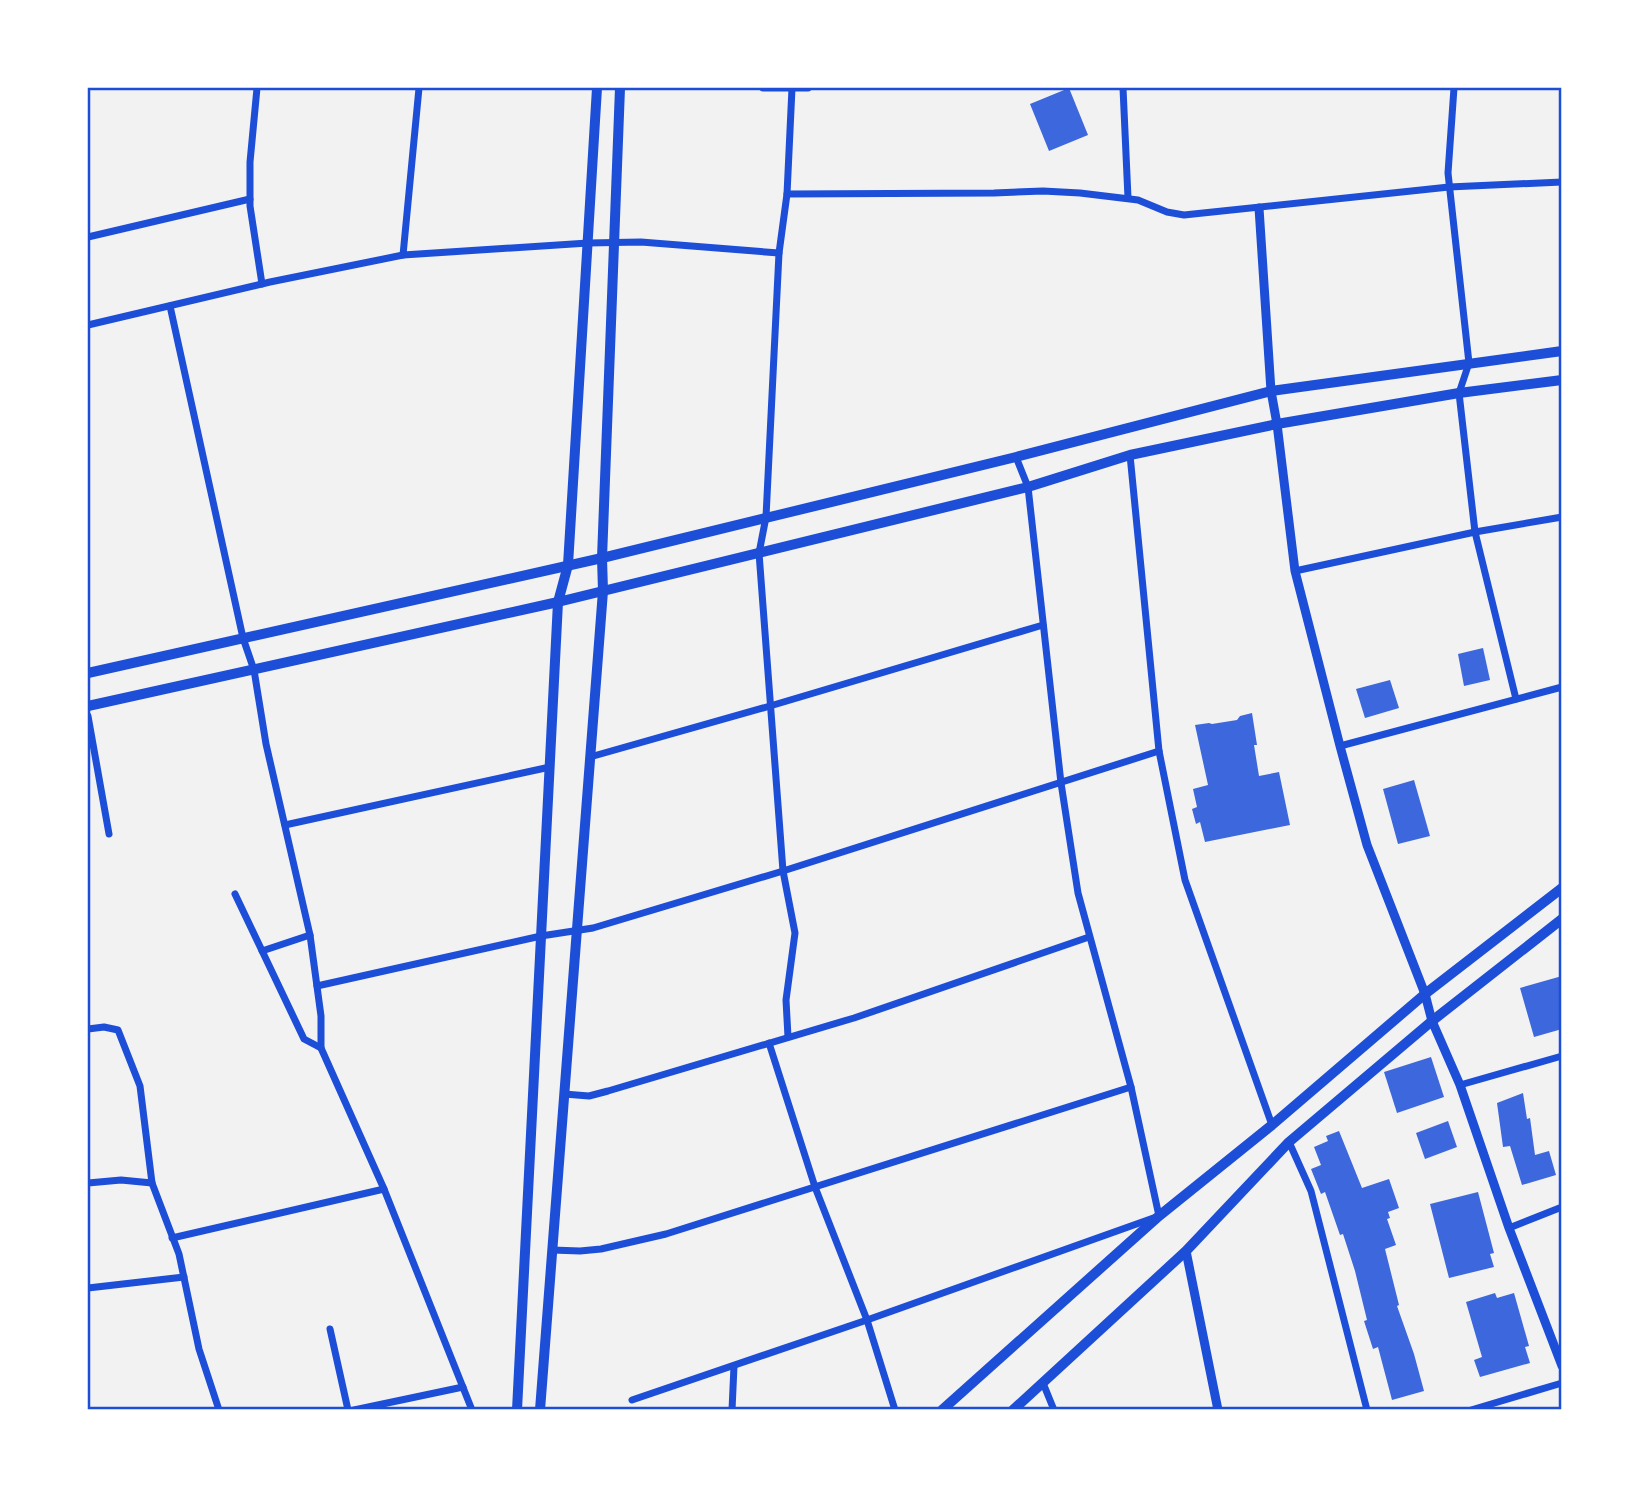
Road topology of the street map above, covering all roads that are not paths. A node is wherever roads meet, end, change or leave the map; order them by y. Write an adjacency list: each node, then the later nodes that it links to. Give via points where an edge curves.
1 (257, 88): 14 (street)
2 (419, 88): 20 (street)
3 (597, 88): 17 (main road)
4 (620, 88): 18 (main road)
5 (764, 88): 6 (street)
6 (792, 88): 7 (street); 12 (street)
7 (807, 88)
8 (1123, 88): 13 (street)
9 (1454, 88): 11 (street)
10 (1562, 182): 11 (street)
11 (1449, 187): 15 (street); 25 (street)
12 (787, 194): 13 (street, via 1042,191); 19 (street)
13 (1128, 198): 15 (street, via 1184,215)
14 (250, 199): 16 (street); 21 (street)
15 (1259, 208): 27 (street)
16 (88, 237)
17 (588, 243): 18 (street); 20 (street); 38 (main road)
18 (614, 243): 19 (street); 37 (main road)
19 (779, 253): 33 (street)
20 (403, 255): 21 (street)
21 (262, 284): 22 (street)
22 (170, 306): 23 (street); 43 (street)
23 (88, 325)
24 (1562, 351): 25 (main road)
25 (1469, 363): 27 (main road); 28 (street)
26 (1562, 380): 28 (main road)
27 (1271, 391): 29 (street); 31 (main road)
28 (1459, 393): 29 (main road); 35 (street)
29 (1277, 424): 30 (main road); 39 (street)
30 (1130, 455): 32 (main road); 52 (street)
31 (1016, 457): 32 (street); 33 (main road)
32 (1028, 487): 36 (main road); 42 (street)
33 (766, 517): 36 (street); 37 (main road)
34 (1562, 517): 35 (street)
35 (1475, 532): 39 (street); 47 (street)
36 (759, 553): 40 (main road); 49 (street)
37 (602, 558): 38 (main road); 40 (main road)
38 (568, 565): 41 (main road); 43 (main road)
39 (1295, 571): 51 (street)
40 (603, 592): 41 (main road); 53 (main road)
41 (558, 602): 44 (main road); 54 (main road)
42 (1043, 625): 49 (street); 55 (street)
43 (243, 638): 44 (street); 45 (main road)
44 (254, 670): 48 (main road); 56 (street)
45 (88, 673)
46 (1562, 687): 47 (street)
47 (1516, 699): 51 (street)
48 (88, 706)
49 (770, 706): 53 (street); 58 (street)
50 (88, 716): 57 (street)
51 (1340, 746): 68 (street, via 1367,845)
52 (1159, 751): 55 (street); 78 (street, via 1185,880)
53 (590, 757): 62 (main road)
54 (550, 767): 56 (street); 64 (main road)
55 (1061, 783): 58 (street); 65 (street, via 1078,893)
56 (285, 825): 63 (street)
57 (109, 834)
58 (783, 871): 62 (street); 71 (street, via 794,933 786,1000)
59 (1562, 888): 68 (main road)
60 (235, 894): 66 (street)
61 (1562, 919): 69 (main road)
62 (577, 930): 64 (street); 77 (main road)
63 (310, 935): 66 (street); 67 (street)
64 (541, 936): 67 (street); 104 (main road)
65 (1090, 937): 71 (street); 76 (street)
66 (262, 951): 73 (street, via 304,1039)
67 (317, 986): 73 (street)
68 (1425, 994): 69 (street); 78 (main road)
69 (1432, 1021): 75 (street); 79 (main road)
70 (88, 1029): 81 (street, via 118,1030 141,1086)
71 (788, 1037): 72 (street)
72 (769, 1043): 77 (street, via 589,1096); 82 (street)
73 (321, 1048): 83 (street)
74 (1562, 1056): 75 (street)
75 (1460, 1085): 86 (street)
76 (1131, 1087): 82 (street); 85 (street)
77 (564, 1094): 88 (main road)
78 (1272, 1125): 85 (main road)
79 (1289, 1142): 89 (main road); 112 (street, via 1311,1191)
80 (88, 1183): 81 (street)
81 (152, 1183): 87 (street)
82 (814, 1187): 88 (street, via 666,1234 580,1251); 92 (street)
83 (384, 1189): 87 (street); 98 (street)
84 (1562, 1207): 86 (street)
85 (1159, 1216): 92 (street); 108 (main road)
86 (1509, 1228): 95 (street)
87 (172, 1238): 90 (street)
88 (552, 1250): 105 (main road)
89 (1186, 1251): 96 (main road); 111 (street)
90 (184, 1277): 91 (street); 100 (street, via 199,1349)
91 (88, 1288)
92 (867, 1320): 94 (street); 107 (street)
93 (330, 1329): 101 (street)
94 (734, 1366): 99 (street); 106 (street)
95 (1562, 1366)
96 (1043, 1383): 109 (main road); 110 (street)
97 (1562, 1383): 113 (street)
98 (463, 1387): 102 (street); 103 (street)
99 (632, 1400)
100 (219, 1409)
101 (348, 1409)
102 (354, 1409)
103 (472, 1409)
104 (517, 1409)
105 (540, 1409)
106 (732, 1409)
107 (895, 1409)
108 (942, 1409)
109 (1013, 1409)
110 (1054, 1409)
111 (1218, 1409)
112 (1367, 1409)
113 (1471, 1409)

